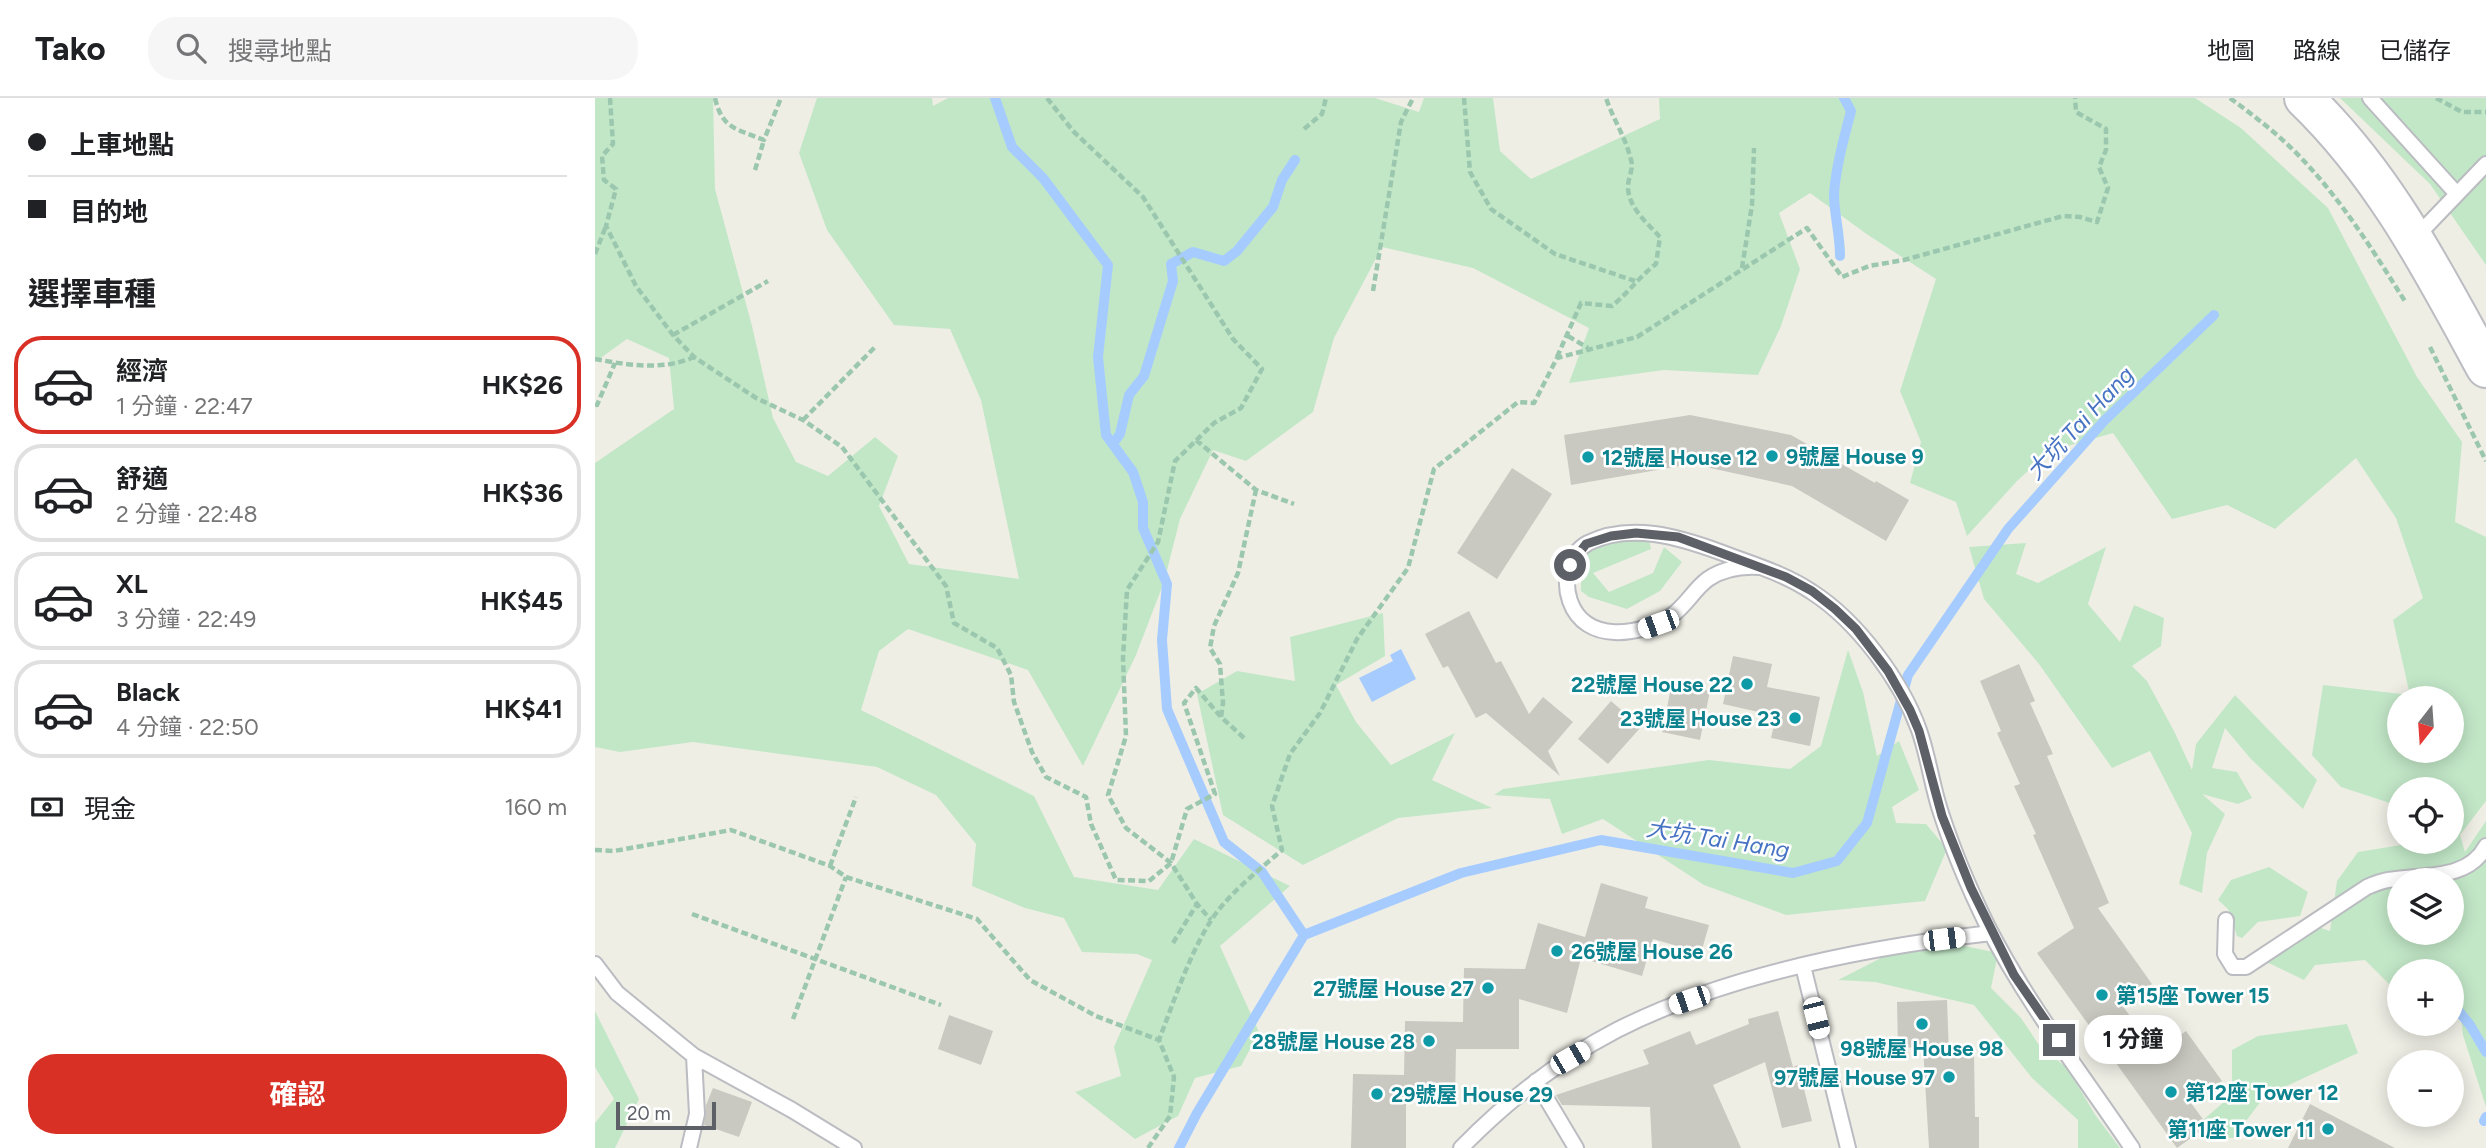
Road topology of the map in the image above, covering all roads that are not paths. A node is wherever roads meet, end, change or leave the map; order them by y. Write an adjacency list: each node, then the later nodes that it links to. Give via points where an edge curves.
1 (2304, 98): 5 (main road, via 2349,147)
2 (2370, 98): 4 (lane)
3 (2486, 164): 4 (lane)
4 (2456, 193): 5 (lane)
5 (2415, 238): 6 (main road)
6 (2486, 368)
7 (1759, 567): 7 (lane, via 1725,570 1709,578 1673,615 1622,633 1606,632 1580,618 1567,591 1570,565 1586,544 1611,536 1678,537); 10 (lane, via 1812,591 1835,609 1856,629 1899,690 1919,731 1942,816)
8 (2486, 846): 9 (lane, via 2475,860 2448,874 2387,880 2367,887 2246,967 2233,967 2225,954)
9 (2226, 920)
10 (1991, 933): 12 (lane, via 1896,946); 20 (lane, via 2014,975)
11 (595, 964): 13 (lane, via 617,993)
12 (1803, 966): 14 (lane, via 1666,1008 1617,1030); 19 (lane)
13 (694, 1056): 15 (lane, via 697,1114); 16 (lane)
14 (1536, 1081): 17 (lane); 18 (lane)
15 (689, 1148)
16 (854, 1148)
17 (1461, 1148)
18 (1576, 1148)
19 (1848, 1148)
20 (2132, 1148)

